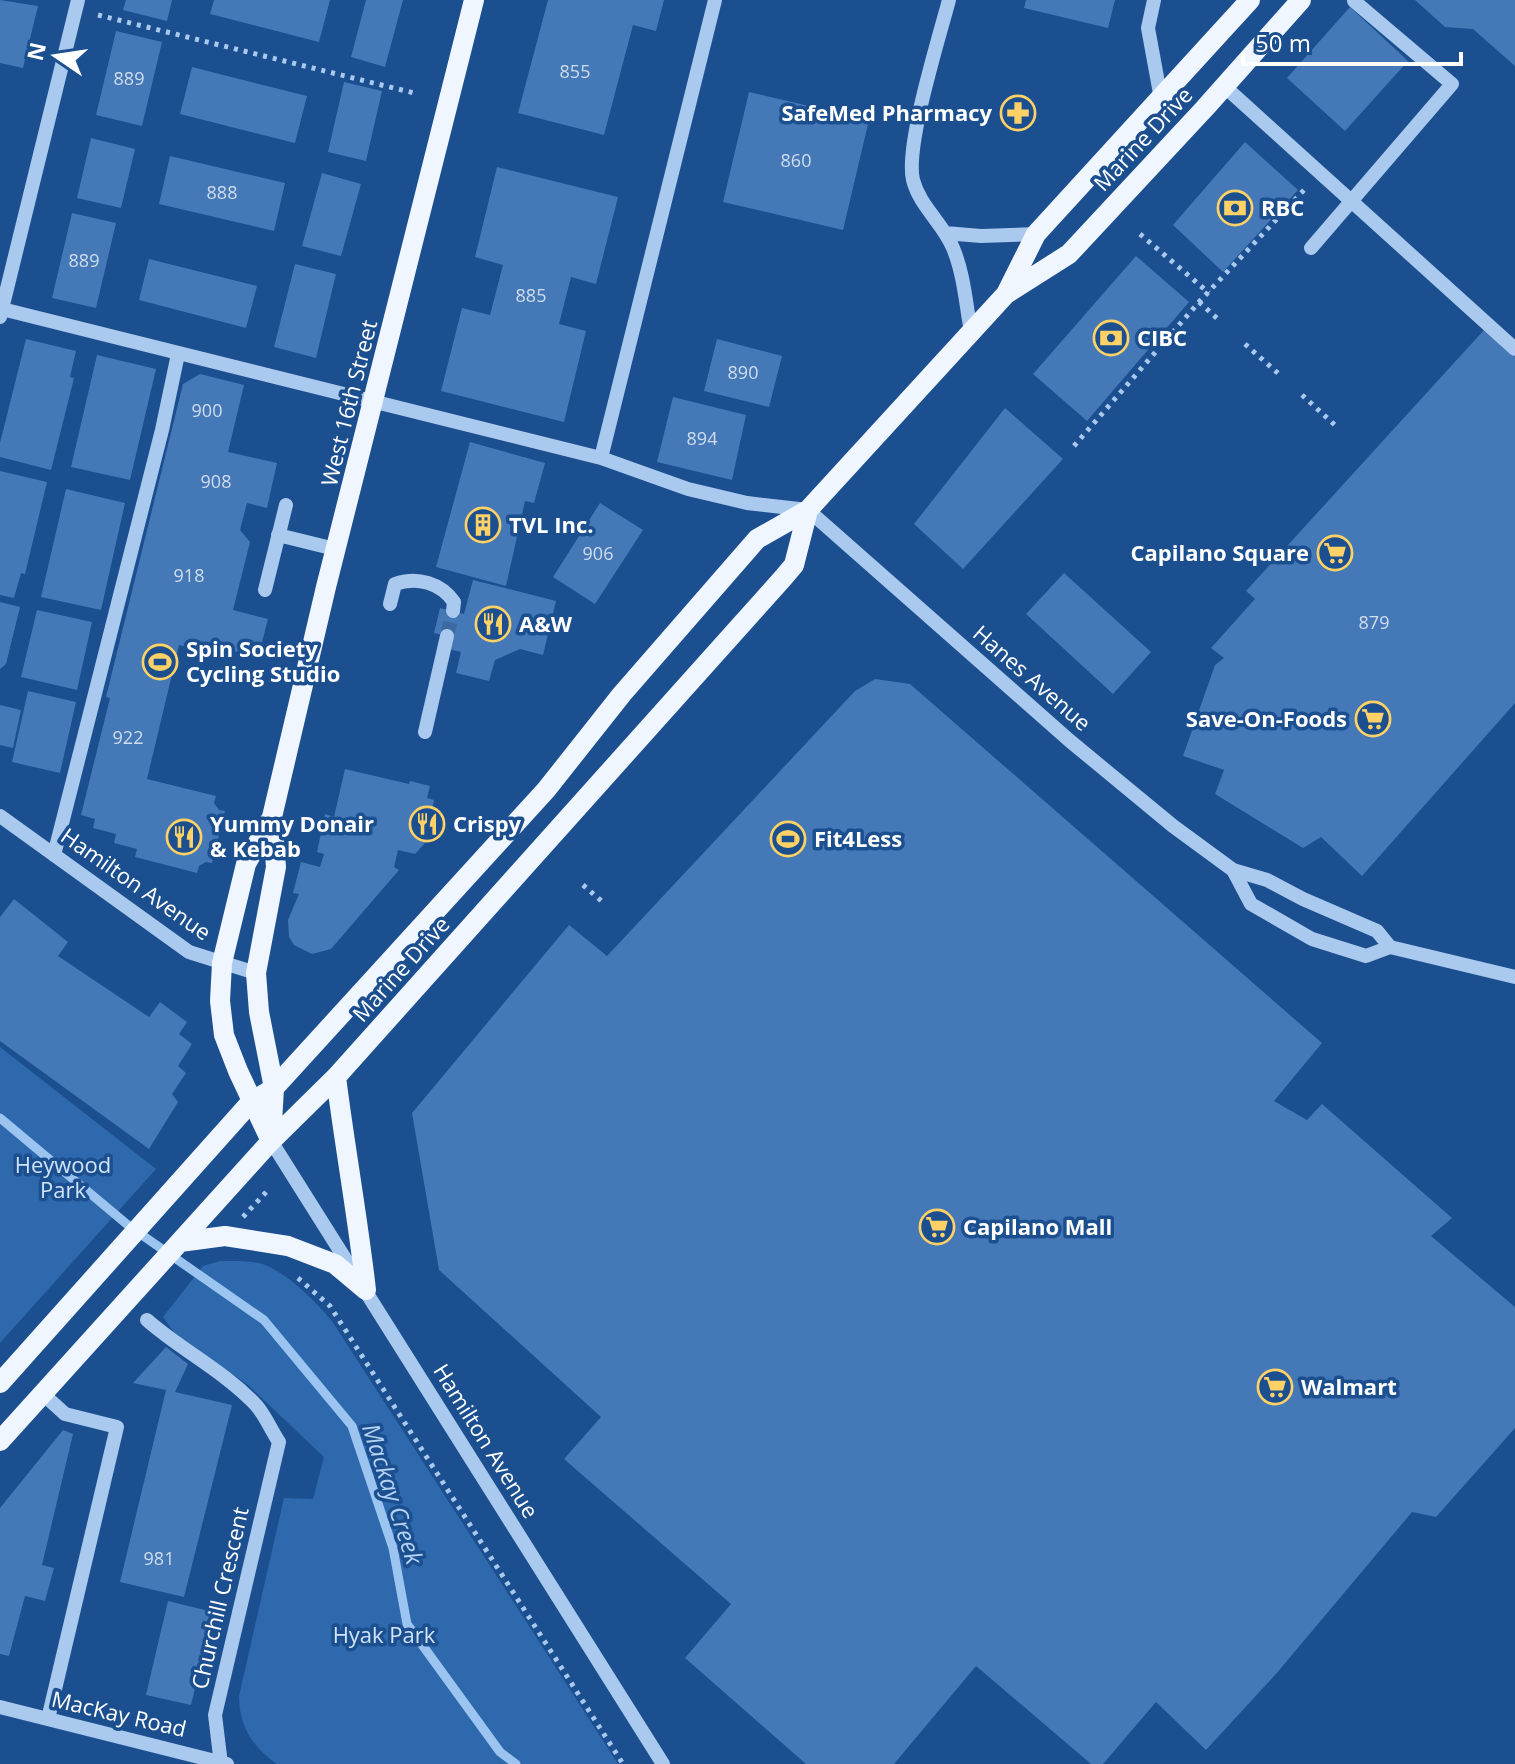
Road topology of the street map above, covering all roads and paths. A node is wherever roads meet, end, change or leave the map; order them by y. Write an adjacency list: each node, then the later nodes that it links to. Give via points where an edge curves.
1 (78, 0): 22 (street)
2 (474, 0): 30 (main road, West 16th Street)
3 (715, 0): 33 (street)
4 (949, 0): 15 (street, via 913,145 912,178 924,207)
5 (1154, 0): 12 (street, via 1148,28)
6 (1250, 0): 12 (main road, Marine Drive)
7 (1301, 0): 10 (main road, Marine Drive)
8 (1354, 1): 14 (street, via 1452,84)
9 (98, 15): 11 (path)
10 (1224, 86): 14 (street); 20 (main road, Marine Drive, via 1069,254)
11 (418, 94)
12 (1161, 99): 16 (main road, Marine Drive)
13 (1304, 190): 19 (path)
14 (1351, 201): 18 (street); 26 (street)
15 (945, 233): 16 (street); 24 (street, via 958,263)
16 (1036, 234): 20 (main road, Marine Drive)
17 (1140, 234): 19 (path)
18 (1311, 248)
19 (1209, 293): 21 (path)
20 (1006, 294): 24 (main road, Marine Drive)
21 (1199, 302): 23 (path); 32 (path)
22 (1, 313): 27 (street)
23 (1220, 321)
24 (971, 332): 35 (main road, Marine Drive)
25 (1245, 344): 28 (path)
26 (1515, 349)
27 (178, 354): 30 (street); 45 (street)
28 (1280, 375)
29 (1302, 395): 31 (path)
30 (373, 403): 33 (street); 37 (main road, West 16th Street)
31 (1337, 427)
32 (1074, 446)
33 (601, 458): 35 (street, via 688,489)
34 (286, 505): 36 (street)
35 (808, 510): 46 (street, Hanes Avenue, via 1070,741); 53 (main road, Marine Drive, via 794,565); 54 (main road, Marine Drive, via 757,539 546,790)
36 (278, 535): 37 (street); 38 (street)
37 (335, 549): 44 (main road, West 16th Street)
38 (265, 590)
39 (390, 604): 40 (street, via 395,584 418,580 445,589 454,602)
40 (453, 611)
41 (447, 636): 42 (street)
42 (425, 732)
43 (0, 816): 45 (street, Hamilton Avenue)
44 (272, 817): 50 (main road, West 16th Street, via 246,864); 51 (main road, West 16th Street, via 276,867)
45 (54, 855): 50 (street, Hamilton Avenue, via 189,952)
46 (1233, 870): 49 (street, Hanes Avenue, via 1267,880 1377,931); 49 (street, Hanes Avenue, via 1251,904 1312,939 1366,956)
47 (583, 885): 48 (path)
48 (605, 904)
49 (1390, 947): 52 (street, Hanes Avenue)
50 (222, 963): 51 (street, Hamilton Avenue); 55 (main road, West 16th Street, via 224,1035)
51 (256, 973): 54 (main road, West 16th Street)
52 (1515, 977)
53 (336, 1077): 56 (main road, Marine Drive); 61 (main road)
54 (274, 1088): 55 (main road, Marine Drive); 56 (main road, West 16th Street)
55 (251, 1102): 56 (main road, West 16th Street); 63 (main road, Marine Drive)
56 (271, 1141): 59 (main road, Marine Drive); 61 (street, Hamilton Avenue)
57 (269, 1189): 58 (path)
58 (237, 1223)
59 (180, 1242): 61 (main road, via 225,1236 288,1246 335,1264); 64 (main road, Marine Drive)
60 (287, 1271): 69 (path, via 330,1306)
61 (366, 1290): 70 (street, Hamilton Avenue)
62 (147, 1320): 68 (street, Churchill Crescent, via 257,1406 279,1442 215,1715)
63 (0, 1383)
64 (43, 1394): 65 (main road, Marine Drive); 67 (street, via 65,1414 117,1427)
65 (0, 1441)
66 (0, 1707): 67 (street, MacKay Road)
67 (48, 1719): 68 (street, MacKay Road)
68 (223, 1763)
69 (623, 1764)
70 (663, 1764)

